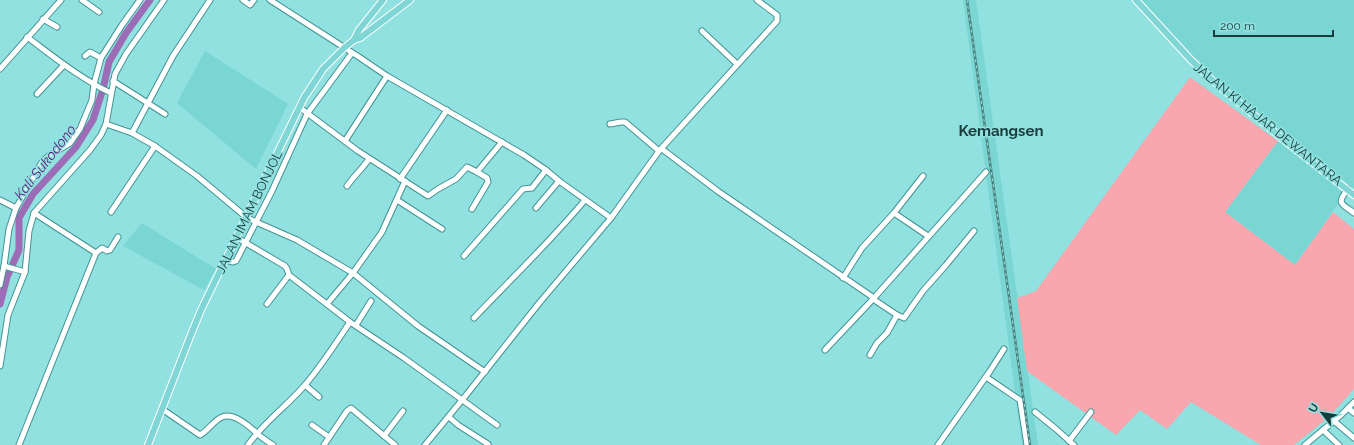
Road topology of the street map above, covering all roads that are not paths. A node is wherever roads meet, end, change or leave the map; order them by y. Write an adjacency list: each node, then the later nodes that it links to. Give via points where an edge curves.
1 (61, 0): 14 (street)
2 (82, 0): 13 (street)
3 (139, 0): 22 (street)
4 (164, 0): 27 (street, via 126,54)
5 (210, 0): 31 (street, via 173,56)
6 (243, 0): 7 (street, via 250,5)
7 (254, 0)
8 (270, 0): 19 (street)
9 (383, 0): 18 (main road, JALAN IMAM BONJOL, via 357,32)
10 (410, 0): 18 (main road)
11 (757, 0): 23 (street, via 777,15 777,21)
12 (1136, 0): 51 (main road, JALAN KI HAJAR DEWANTARA, via 1186,56 1213,81)
13 (99, 12)
14 (43, 19): 15 (street); 17 (street)
15 (57, 28)
16 (702, 32): 23 (street)
17 (27, 37): 24 (street); 25 (street)
18 (354, 40): 19 (main road, JALAN IMAM BONJOL)
19 (344, 48): 20 (street); 32 (main road, JALAN IMAM BONJOL, via 312,83)
20 (352, 53): 26 (street); 35 (street)
21 (85, 56): 22 (street, via 89,52)
22 (101, 58): 28 (street)
23 (737, 64): 42 (street)
24 (64, 65): 28 (street); 30 (street)
25 (0, 69)
26 (387, 76): 33 (street); 39 (street)
27 (113, 81): 29 (street); 31 (street)
28 (96, 85): 29 (street); 55 (street, via 75,137 42,162)
29 (110, 92): 36 (street)
30 (37, 94)
31 (147, 103): 34 (street); 38 (street)
32 (299, 107): 35 (street); 62 (main road, JALAN IMAM BONJOL)
33 (447, 110): 40 (street); 48 (street, via 419,149)
34 (165, 114)
35 (307, 114): 39 (street); 63 (street)
36 (106, 124): 38 (street); 59 (street, via 90,150)
37 (610, 124): 42 (street, via 625,122)
38 (132, 133): 41 (street)
39 (345, 141): 43 (street)
40 (502, 142): 44 (street); 45 (street)
41 (155, 146): 58 (street); 62 (street)
42 (660, 150): 64 (street); 80 (street)
43 (369, 159): 48 (street); 50 (street)
44 (546, 170): 49 (street); 73 (street, via 532,188 523,189)
45 (477, 172): 48 (street, via 467,167 456,179 428,196); 57 (street, via 487,178 488,182)
46 (986, 172): 68 (street)
47 (923, 176): 60 (street)
48 (403, 180): 53 (street)
49 (559, 181): 54 (street); 56 (street)
50 (347, 186)
51 (1350, 193): 61 (street, via 1341,198 1343,205)
52 (0, 200): 55 (street)
53 (397, 200): 66 (street); 77 (street, via 382,232)
54 (585, 200): 64 (street); 87 (street, via 558,233)
55 (16, 208): 75 (street, via 9,229)
56 (536, 208)
57 (472, 209)
58 (111, 212)
59 (34, 213): 72 (street); 76 (street)
60 (894, 213): 68 (street); 80 (street, via 862,248)
61 (1354, 213)
62 (248, 214): 63 (street); 65 (street); 70 (main road, JALAN IMAM BONJOL)
63 (260, 216): 65 (street)
64 (611, 218): 94 (street)
65 (256, 222): 71 (street); 77 (street, via 292,237)
66 (442, 229)
67 (974, 231): 86 (street, via 923,291 905,317)
68 (928, 236): 82 (street)
69 (118, 237): 72 (street, via 110,250 102,248)
70 (236, 237): 71 (street); 74 (main road, JALAN IMAM BONJOL)
71 (245, 243): 74 (street, via 236,261); 79 (street, via 285,266)
72 (96, 253): 117 (street)
73 (464, 256)
74 (225, 260): 101 (main road, JALAN IMAM BONJOL, via 190,337)
75 (6, 266): 76 (street); 78 (street)
76 (23, 272): 93 (street, via 8,316)
77 (353, 273): 85 (street); 94 (street, via 418,326)
78 (1, 274): 81 (street)
79 (289, 275): 84 (street); 85 (street)
80 (844, 278): 82 (street)
81 (0, 285)
82 (873, 299): 86 (street); 91 (street)
83 (371, 301): 89 (street)
84 (267, 304)
85 (327, 304): 88 (street)
86 (897, 315): 92 (street)
87 (474, 318)
88 (350, 322): 89 (street); 96 (street)
89 (356, 326): 98 (street)
90 (1004, 349): 95 (street)
91 (824, 350)
92 (870, 355)
93 (0, 366)
94 (485, 372): 98 (street)
95 (986, 377): 124 (street); 125 (street, via 1020,400)
96 (305, 385): 97 (street); 111 (street)
97 (319, 396)
98 (462, 400): 106 (street); 109 (street)
99 (1354, 402): 100 (street)
100 (1348, 408): 105 (street); 107 (street)
101 (162, 409): 111 (street, via 200,435 227,416 245,423); 118 (main road, JALAN IMAM BONJOL)
102 (402, 411): 112 (street)
103 (1035, 412): 115 (street)
104 (1091, 412): 115 (street)
105 (1354, 413)
106 (449, 417): 116 (street); 123 (street)
107 (1334, 421): 110 (street); 114 (street)
108 (312, 425): 113 (street)
109 (497, 425)
110 (1324, 430): 127 (street); 128 (street)
111 (257, 433): 119 (street); 120 (street)
112 (384, 436): 113 (street, via 350,408); 122 (street)
113 (329, 438): 121 (street)
114 (1354, 438)
115 (1069, 441): 126 (street)
116 (488, 444)
117 (20, 445)
118 (148, 445)
119 (248, 445)
120 (272, 445)
121 (324, 445)
122 (395, 445)
123 (425, 445)
124 (938, 445)
125 (1027, 445)
126 (1074, 445)
127 (1305, 445)
128 (1339, 445)

